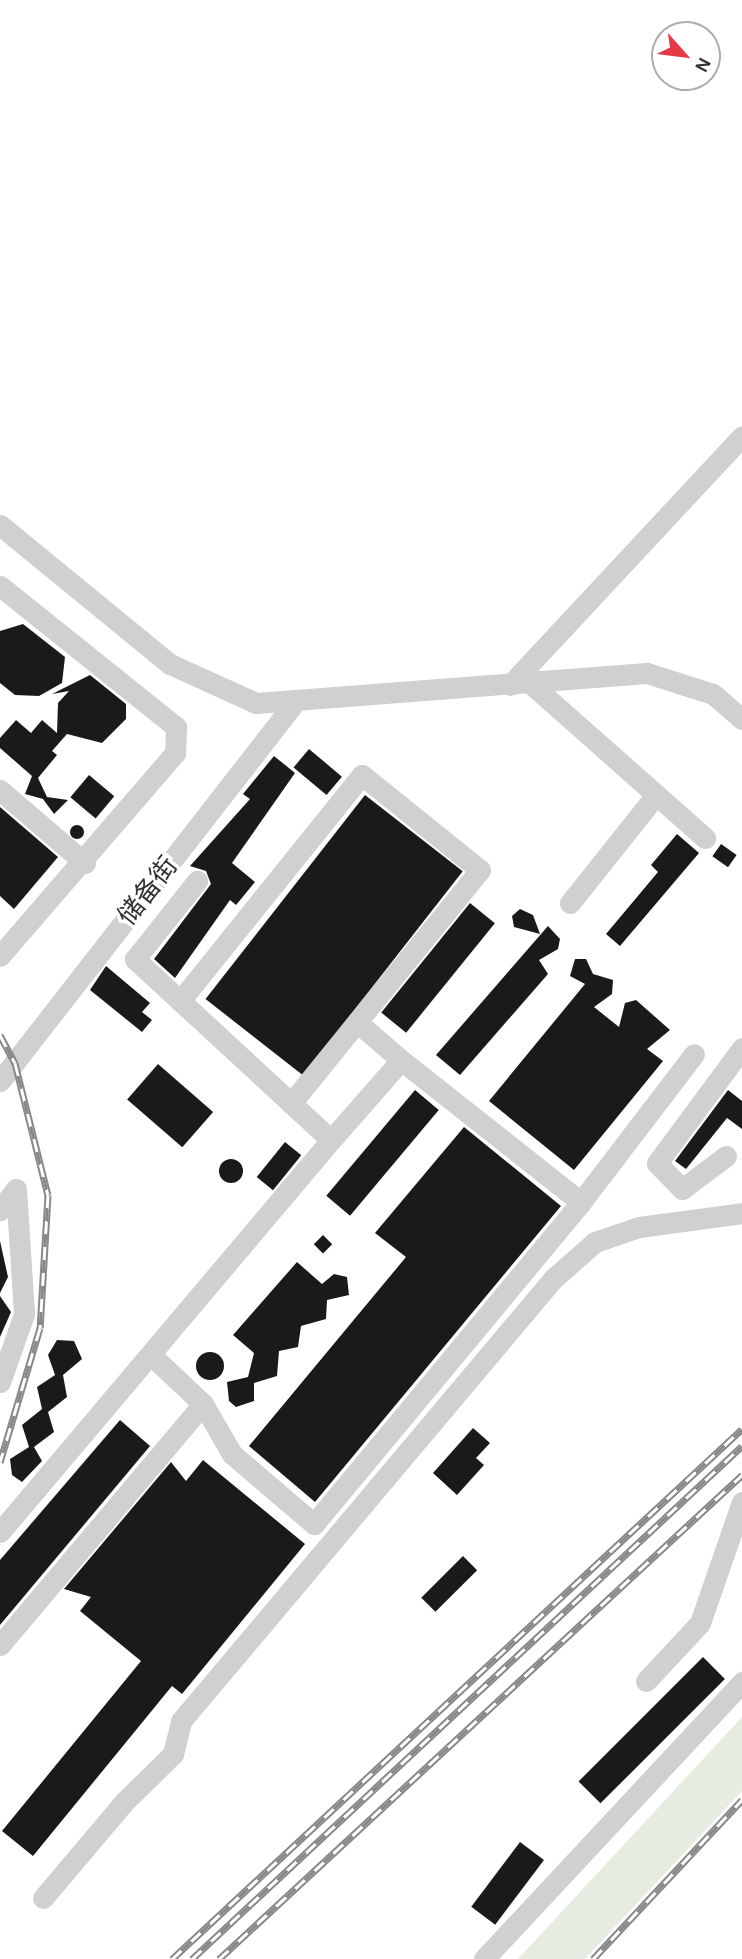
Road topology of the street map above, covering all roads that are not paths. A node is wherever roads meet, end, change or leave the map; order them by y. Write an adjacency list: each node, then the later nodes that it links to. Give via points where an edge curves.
1 (742, 436): 4 (street)
2 (0, 525): 5 (street, via 170,664 256,703)
3 (0, 586): 10 (street, via 176,727 175,753)
4 (520, 684): 5 (street); 6 (street, via 647,673 713,694); 8 (street)
5 (296, 701): 19 (street, 储备街)
6 (742, 719)
7 (0, 790): 10 (street)
8 (656, 796): 9 (street); 12 (street)
9 (705, 838)
10 (85, 863): 13 (street)
11 (197, 881): 14 (street, via 135,959)
12 (570, 904)
13 (0, 956)
14 (180, 1001): 15 (street, via 362,775 480,870); 20 (street)
15 (357, 1022): 18 (street); 20 (street)
16 (742, 1048): 22 (street, via 657,1163 681,1189)
17 (694, 1054): 23 (street)
18 (401, 1060): 21 (street); 23 (street)
19 (0, 1081)
20 (291, 1103): 21 (street)
21 (331, 1140): 26 (street)
22 (726, 1156)
23 (581, 1202): 28 (street, via 314,1524 232,1454)
24 (0, 1210): 27 (street, via 16,1189 24,1314)
25 (742, 1213): 34 (street, via 639,1227 595,1242 552,1279 181,1721 173,1754 124,1802)
26 (151, 1355): 28 (street); 30 (street)
27 (0, 1382)
28 (203, 1404): 31 (street)
29 (742, 1502): 32 (street, via 700,1623)
30 (0, 1532)
31 (0, 1645)
32 (646, 1681)
33 (742, 1682): 35 (street)
34 (43, 1898)
35 (484, 1959)

